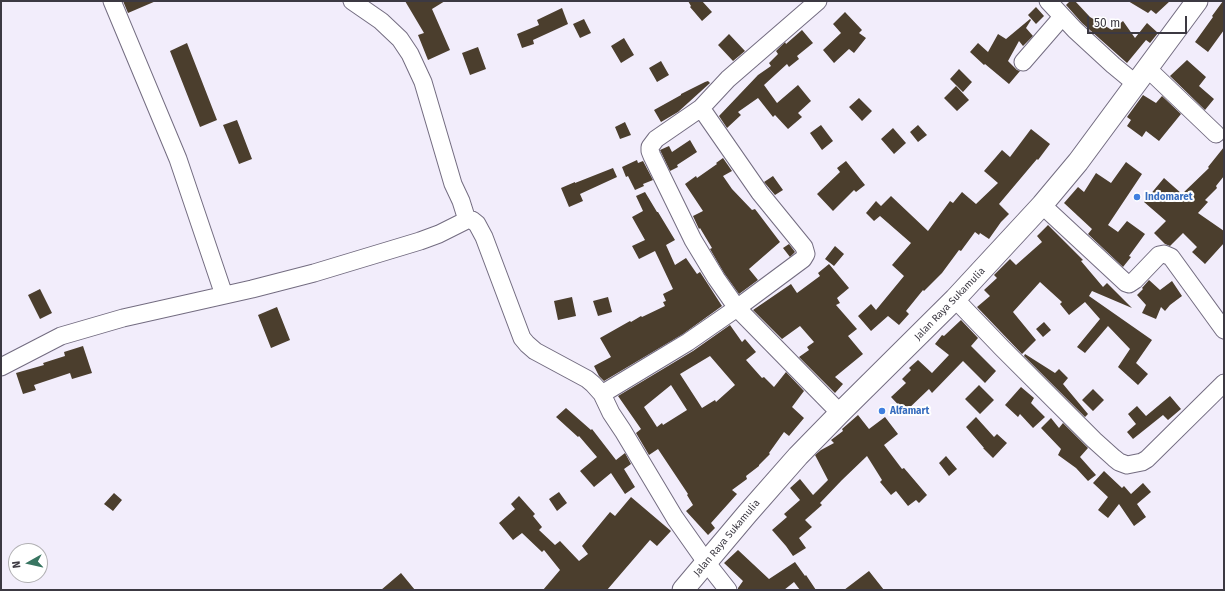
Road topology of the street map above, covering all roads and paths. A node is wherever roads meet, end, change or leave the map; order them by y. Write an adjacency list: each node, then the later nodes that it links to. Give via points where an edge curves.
1 (112, 1): 13 (street, via 178,159)
2 (352, 1): 12 (street, via 381,21 400,39 410,54 423,82)
3 (818, 1): 9 (street, via 728,79)
4 (1048, 1): 6 (street)
5 (1197, 1): 8 (main road, Jalan Raya Sukamulia)
6 (1062, 17): 7 (street); 8 (street, via 1113,65)
7 (1023, 62)
8 (1142, 76): 10 (street); 11 (main road, Jalan Raya Sukamulia, via 1078,162)
9 (701, 108): 15 (street, via 656,139 650,151 693,240); 15 (street, via 760,193 806,251 803,259)
10 (1216, 134)
11 (1042, 205): 14 (main road, Jalan Raya Sukamulia); 16 (street, via 1128,284 1159,255 1171,257)
12 (467, 220): 13 (street, via 420,241 314,273); 19 (street, via 477,224 484,237 522,338 535,351 587,379)
13 (224, 295): 17 (street, via 123,318 61,336)
14 (955, 299): 18 (street, via 1094,440 1119,462 1127,465 1147,459); 20 (main road, Jalan Raya Sukamulia)
15 (737, 308): 19 (street, via 688,342); 20 (street)
16 (1224, 330)
17 (1, 367)
18 (1224, 383)
19 (602, 394): 21 (street, via 675,518)
20 (840, 413): 21 (main road, Jalan Raya Sukamulia, via 793,462)
21 (706, 562): 22 (main road, Jalan Raya Sukamulia); 23 (street)
22 (683, 590)
23 (728, 590)

